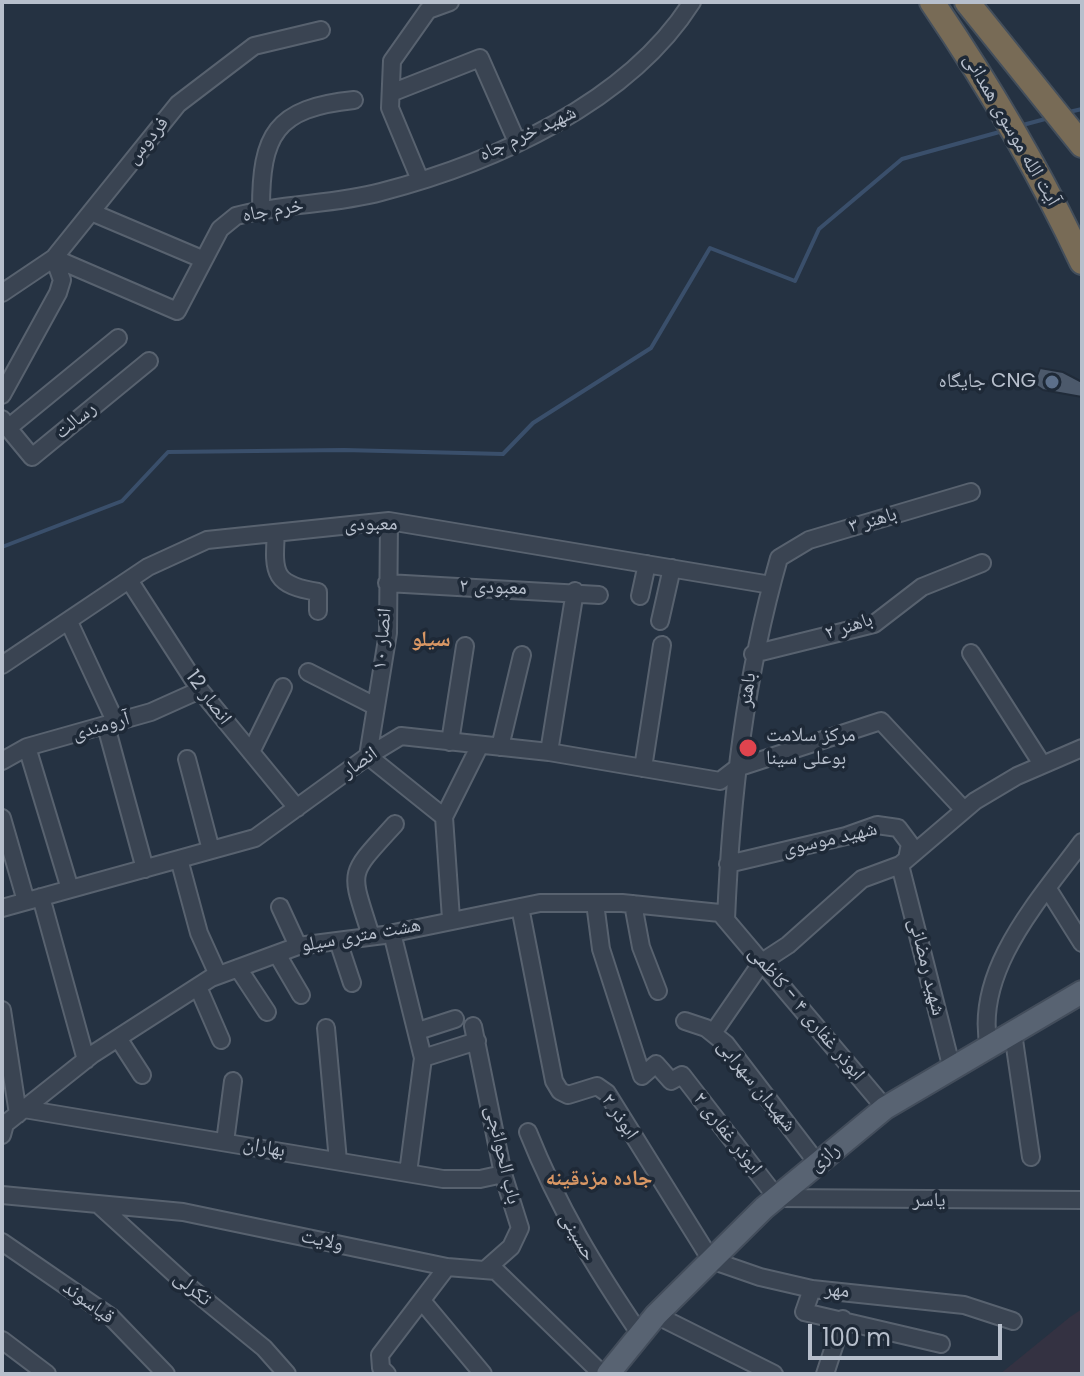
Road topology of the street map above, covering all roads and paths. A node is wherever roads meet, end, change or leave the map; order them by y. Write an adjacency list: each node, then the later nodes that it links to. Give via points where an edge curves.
1 (450, 2): 6 (street, via 428,10 392,61)
2 (692, 2): 8 (street, شهید خرم جاه, via 657,46 584,109)
3 (932, 2): 15 (highway, آیت الله موسوی همدانی, via 995,95)
4 (967, 2): 9 (highway, آیت الله موسوی همدانی)
5 (321, 30): 12 (street, فردوس, via 254,46 178,104)
6 (391, 93): 8 (street, via 480,58); 10 (street, via 390,108)
7 (354, 100): 11 (street, via 300,112 274,131 261,162)
8 (517, 142): 10 (street, شهید خرم جاه)
9 (1082, 145)
10 (420, 180): 11 (street, خرم جاه, via 379,193)
11 (261, 209): 14 (street, خرم جاه, via 228,222)
12 (91, 212): 13 (street, فردوس); 14 (street)
13 (54, 258): 14 (street, خرم جاه, via 177,311); 16 (street, فردوس); 19 (street, via 62,280 58,293)
14 (202, 259)
15 (1082, 262)
16 (2, 293)
17 (118, 338): 20 (street)
18 (149, 361): 20 (street, رسالت, via 32,457)
19 (2, 395)
20 (5, 424)
21 (971, 492): 24 (street, باهنر ۳, via 809,540)
22 (389, 521): 23 (street, معبودی); 26 (street, معبودی); 29 (street, انصار ۱۰)
23 (276, 533): 28 (street, معبودی, via 207,540); 34 (street, via 273,565 279,577 294,589 318,592)
24 (779, 558): 30 (street, باهنر)
25 (982, 563): 40 (street, باهنر ۲, via 922,587 874,624)
26 (647, 564): 27 (street, معبودی); 33 (street)
27 (672, 568): 30 (street, معبودی); 35 (street)
28 (129, 580): 36 (street, معبودی); 45 (street, انصار 12)
29 (387, 583): 31 (street, معبودی ۲); 46 (street, انصار ۱۰, via 388,633)
30 (771, 585): 40 (street, باهنر)
31 (575, 591): 32 (street, معبودی ۲); 54 (street)
32 (599, 595)
33 (640, 596)
34 (318, 611)
35 (660, 621)
36 (69, 622): 42 (street, معبودی); 47 (street)
37 (662, 645): 59 (street)
38 (465, 646): 48 (street)
39 (971, 653): 58 (street)
40 (753, 654): 60 (street, باهنر)
41 (522, 655): 51 (street)
42 (2, 665)
43 (308, 672): 46 (street)
44 (283, 687): 53 (street)
45 (200, 690): 47 (street, آرومندی); 53 (street, انصار 12)
46 (375, 706): 55 (street, انصار ۱۰)
47 (111, 725): 50 (street, آرومندی); 71 (street)
48 (450, 742): 49 (street, انصار); 55 (street, انصار, via 401,736)
49 (480, 745): 51 (street, انصار); 63 (street)
50 (27, 747): 57 (street, آرومندی); 72 (street)
51 (500, 747): 54 (street, انصار)
52 (1082, 748): 58 (street)
53 (251, 752): 61 (street, انصار 12)
54 (549, 752): 59 (street, انصار)
55 (368, 756): 61 (street, انصار); 63 (street)
56 (187, 759): 67 (street)
57 (2, 761)
58 (1042, 764): 62 (street)
59 (643, 768): 60 (street, انصار, via 720,781)
60 (737, 768): 62 (street, انصار, via 881,721); 70 (street, باهنر)
61 (297, 808): 67 (street, انصار, via 255,838)
62 (964, 810): 69 (street)
63 (444, 817): 80 (street)
64 (2, 818): 74 (street)
65 (395, 824): 83 (street, via 358,864 354,879)
66 (1082, 842): 73 (street)
67 (211, 850): 68 (street, انصار)
68 (179, 859): 71 (street, انصار); 90 (street, via 199,933)
69 (903, 862): 70 (street, شهید موسوی, via 910,844 898,828 877,825); 88 (street, via 862,879); 109 (street, شهید رمضانی)
70 (728, 864): 81 (street, باهنر)
71 (145, 869): 72 (street, انصار)
72 (70, 889): 74 (street, انصار)
73 (1048, 889): 85 (street); 106 (street, via 1011,944 990,993 985,1025)
74 (34, 899): 79 (street, انصار); 108 (street)
75 (595, 903): 76 (street, هشت متری سیلو); 78 (street, هشت متری سیلو); 123 (street, ابوذر غفاری ۲, via 601,949 642,1076 656,1064 671,1081 682,1075)
76 (633, 904): 81 (street, هشت متری سیلو, via 720,913); 93 (street, via 641,947)
77 (280, 907): 86 (street)
78 (520, 907): 80 (street, هشت متری سیلو); 127 (street, ابوذر ۲, via 554,1081 568,1095 597,1086 607,1093)
79 (2, 908)
80 (451, 919): 82 (street, هشت متری سیلو)
81 (726, 920): 88 (street, ابوذر غفاری ۴ - کاظمی)
82 (392, 933): 83 (street, هشت متری سیلو); 101 (street)
83 (371, 936): 84 (street, هشت متری سیلو)
84 (338, 941): 86 (street, هشت متری سیلو); 91 (street)
85 (1082, 943)
86 (298, 946): 87 (street, هشت متری سیلو)
87 (277, 954): 89 (street, هشت متری سیلو); 95 (street)
88 (762, 962): 102 (street); 112 (street, ابوذر غفاری ۴ - کاظمی)
89 (238, 968): 90 (street, هشت متری سیلو); 97 (street)
90 (218, 975): 92 (street, هشت متری سیلو)
91 (352, 983)
92 (198, 987): 104 (street, هشت متری سیلو); 105 (street)
93 (658, 991)
94 (1082, 992): 103 (main road, رازی)
95 (301, 995)
96 (2, 1010): 113 (street)
97 (267, 1012)
98 (455, 1019): 101 (street)
99 (685, 1021): 102 (street, شهیدان سهرابی)
100 (326, 1028): 118 (street)
101 (418, 1031): 107 (street)
102 (713, 1033): 119 (street, شهیدان سهرابی)
103 (1013, 1033): 106 (main road, رازی); 117 (street)
104 (118, 1038): 108 (street, هشت متری سیلو); 110 (street)
105 (221, 1040)
106 (989, 1047): 109 (main road, رازی)
107 (423, 1058): 120 (street); 121 (street, باب الحوائجی, via 475,1034)
108 (86, 1060): 113 (street, هشت متری سیلو)
109 (952, 1069): 112 (main road, رازی)
110 (142, 1075)
111 (233, 1081): 116 (street)
112 (885, 1108): 119 (main road, رازی)
113 (21, 1111): 115 (street, هشت متری سیلو, via 5,1124); 116 (street, بهاران)
114 (528, 1132): 135 (street, حسینی, via 553,1195)
115 (2, 1135)
116 (225, 1142): 118 (street, بهاران)
117 (1031, 1157)
118 (338, 1161): 120 (street, بهاران)
119 (818, 1164): 123 (main road, رازی)
120 (408, 1173): 121 (street, بهاران, via 443,1179)
121 (503, 1174): 129 (street, باب الحوائجی, via 520,1228 511,1247)
122 (2, 1195): 125 (street, ولایت)
123 (777, 1198): 124 (street, یاسر); 127 (main road, رازی)
124 (1082, 1200)
125 (98, 1204): 128 (street, ولایت, via 183,1212); 140 (street, تکرلی)
126 (2, 1242): 139 (street, قیاسوند, via 111,1317)
127 (711, 1260): 130 (street, مهر); 132 (main road, رازی)
128 (447, 1267): 129 (street, ولایت); 131 (street)
129 (485, 1270): 143 (street, ولایت, via 496,1271)
130 (812, 1289): 133 (street, via 804,1312); 134 (street, مهر, via 964,1305)
131 (422, 1301): 141 (street, via 380,1355); 142 (street)
132 (656, 1315): 135 (main road, رازی); 144 (street)
133 (843, 1319): 137 (street); 145 (street)
134 (1013, 1321)
135 (640, 1334): 143 (main road, رازی)
136 (2, 1340): 138 (street)
137 (941, 1344)
138 (47, 1374)
139 (166, 1374)
140 (287, 1374)
141 (387, 1374)
142 (483, 1374)
143 (605, 1374)
144 (774, 1374)
145 (825, 1374)

